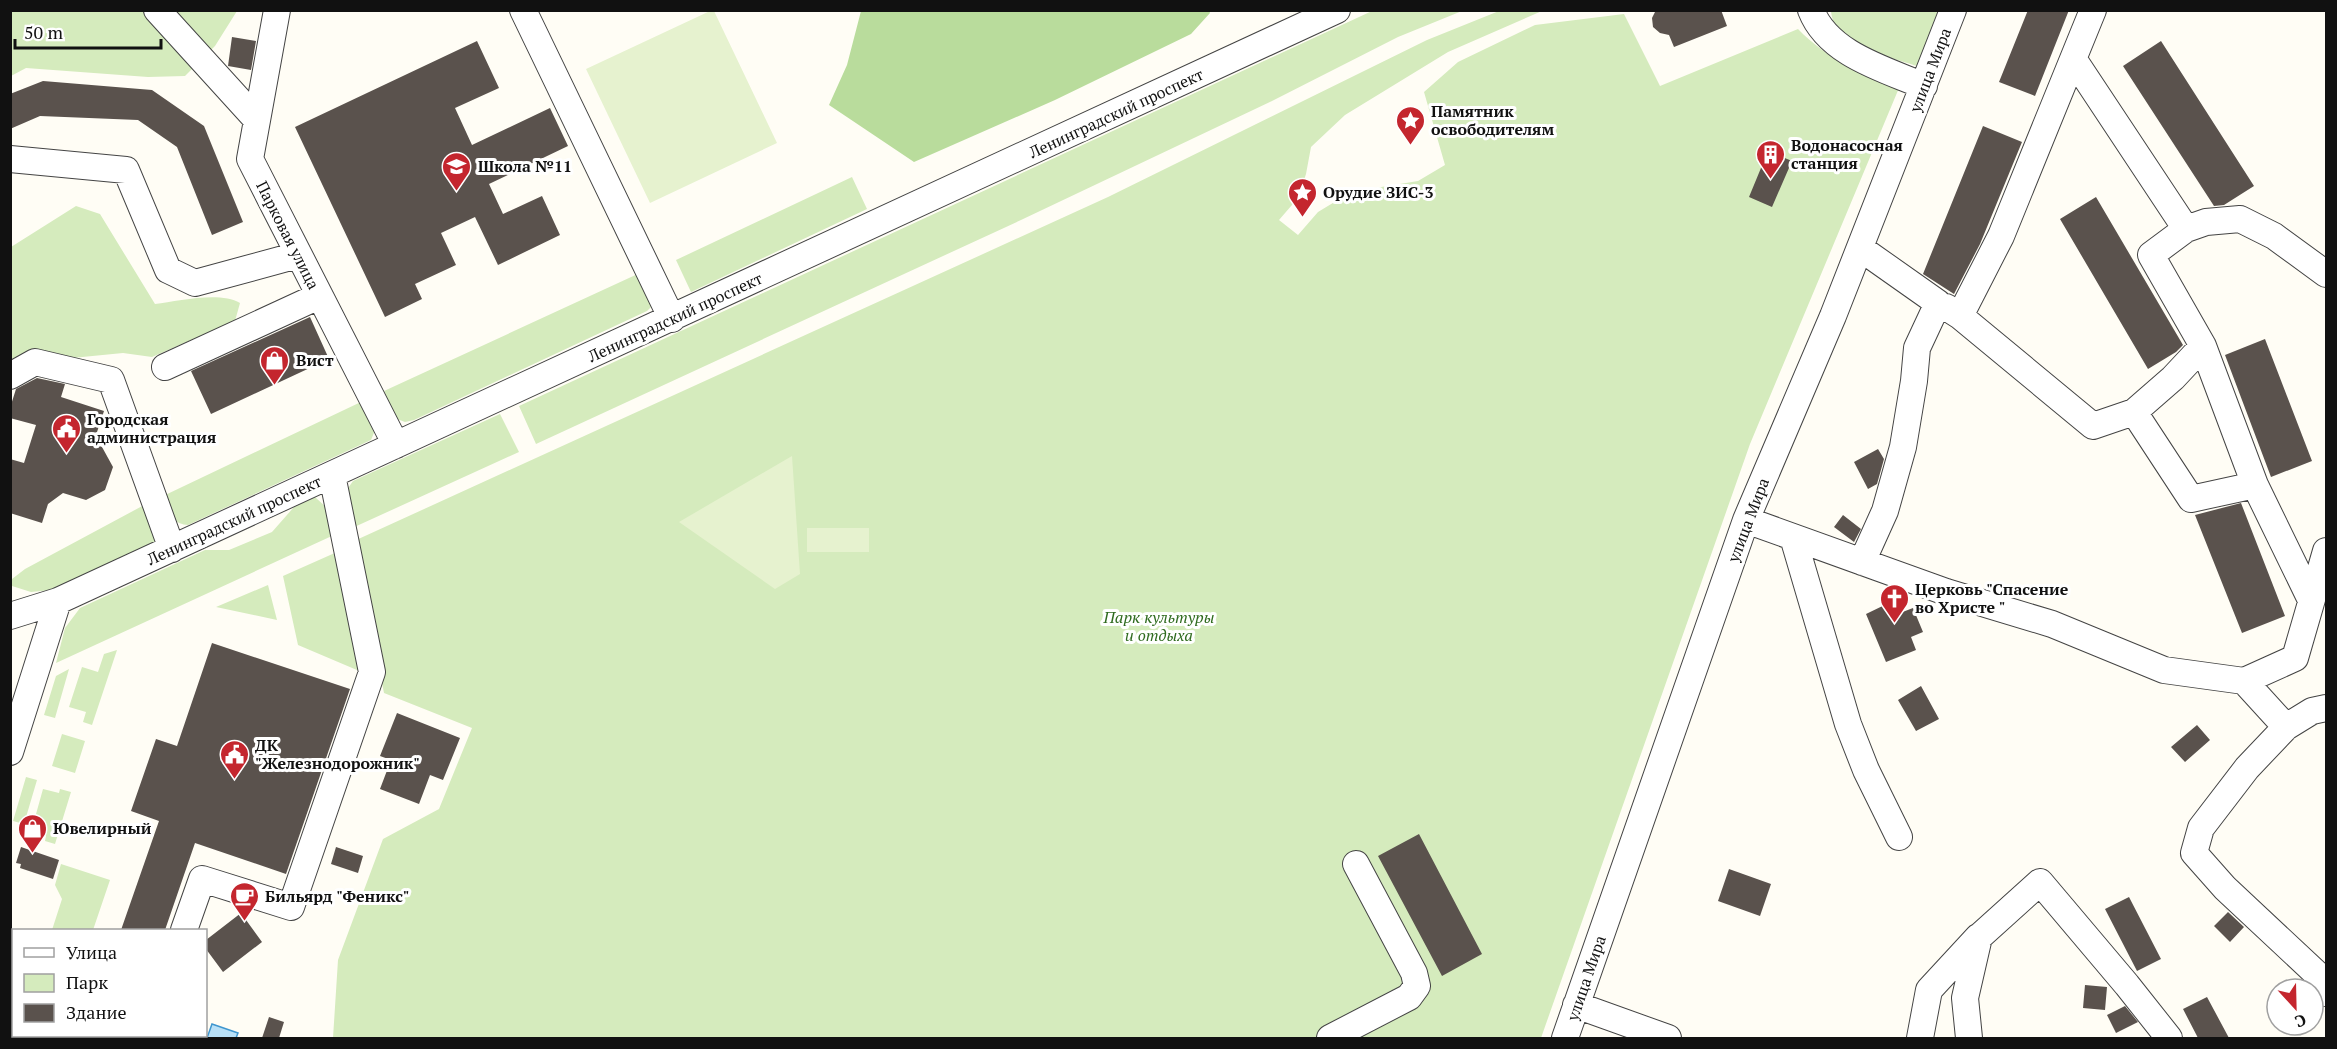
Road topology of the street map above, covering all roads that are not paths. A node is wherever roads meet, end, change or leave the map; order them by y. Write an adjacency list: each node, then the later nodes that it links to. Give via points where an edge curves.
1 (157, 10): 10 (street)
2 (277, 10): 10 (street, Парковая улица)
3 (523, 10): 19 (street)
4 (1337, 10): 19 (street, Ленинградский проспект)
5 (1811, 10): 9 (street, via 1815,22 1832,40 1858,57)
6 (1953, 10): 9 (street, улица Мира)
7 (2093, 10): 8 (street)
8 (2074, 60): 12 (street); 18 (street, via 2001,236)
9 (1924, 86): 13 (street, улица Мира)
10 (257, 120): 14 (street, Парковая улица, via 250,159)
11 (10, 159): 14 (street, via 126,170 168,270 195,283)
12 (2186, 229): 15 (street, via 2206,222 2240,219 2274,236); 20 (street, via 2151,255)
13 (1860, 248): 17 (street); 27 (street, улица Мира)
14 (298, 255): 16 (street, Парковая улица)
15 (2326, 274)
16 (319, 296): 21 (street); 24 (street, Парковая улица)
17 (1938, 303): 18 (street); 31 (street, via 1917,348 1903,447 1885,511)
18 (1960, 316): 23 (street, via 2093,426)
19 (672, 319): 24 (street, Ленинградский проспект)
20 (2203, 346): 23 (street); 26 (street)
21 (165, 367)
22 (10, 376): 29 (street, via 35,362 111,380)
23 (2134, 412): 26 (street, via 2191,499)
24 (396, 445): 25 (street, Ленинградский проспект)
25 (332, 475): 29 (street, Ленинградский проспект); 41 (street, via 372,672 291,907 202,879)
26 (2254, 485): 32 (street)
27 (1746, 520): 28 (street); 44 (street, улица Мира)
28 (1793, 537): 31 (street); 39 (street, via 1848,724)
29 (172, 549): 33 (street, Ленинградский проспект)
30 (2326, 551): 32 (street)
31 (1862, 562): 35 (street, via 2052,624 2164,670)
32 (2311, 600): 35 (street, via 2295,658)
33 (58, 601): 34 (street, Ленинградский проспект); 38 (street)
34 (10, 616)
35 (2244, 681): 37 (street)
36 (2326, 708): 37 (street, via 2312,711)
37 (2286, 727): 43 (street, via 2247,768 2201,828 2194,853 2225,888 2318,975)
38 (10, 752)
39 (1899, 837)
40 (1356, 864): 45 (street, via 1414,973 1417,986 1409,997)
41 (184, 929)
42 (1979, 937): 48 (street, via 1929,990); 49 (street, via 1965,998); 50 (street, via 2040,882)
43 (2326, 993)
44 (1576, 1005): 46 (street, улица Мира); 47 (street)
45 (1330, 1038)
46 (1565, 1038)
47 (1668, 1038)
48 (1920, 1038)
49 (1969, 1038)
50 (2169, 1038)

